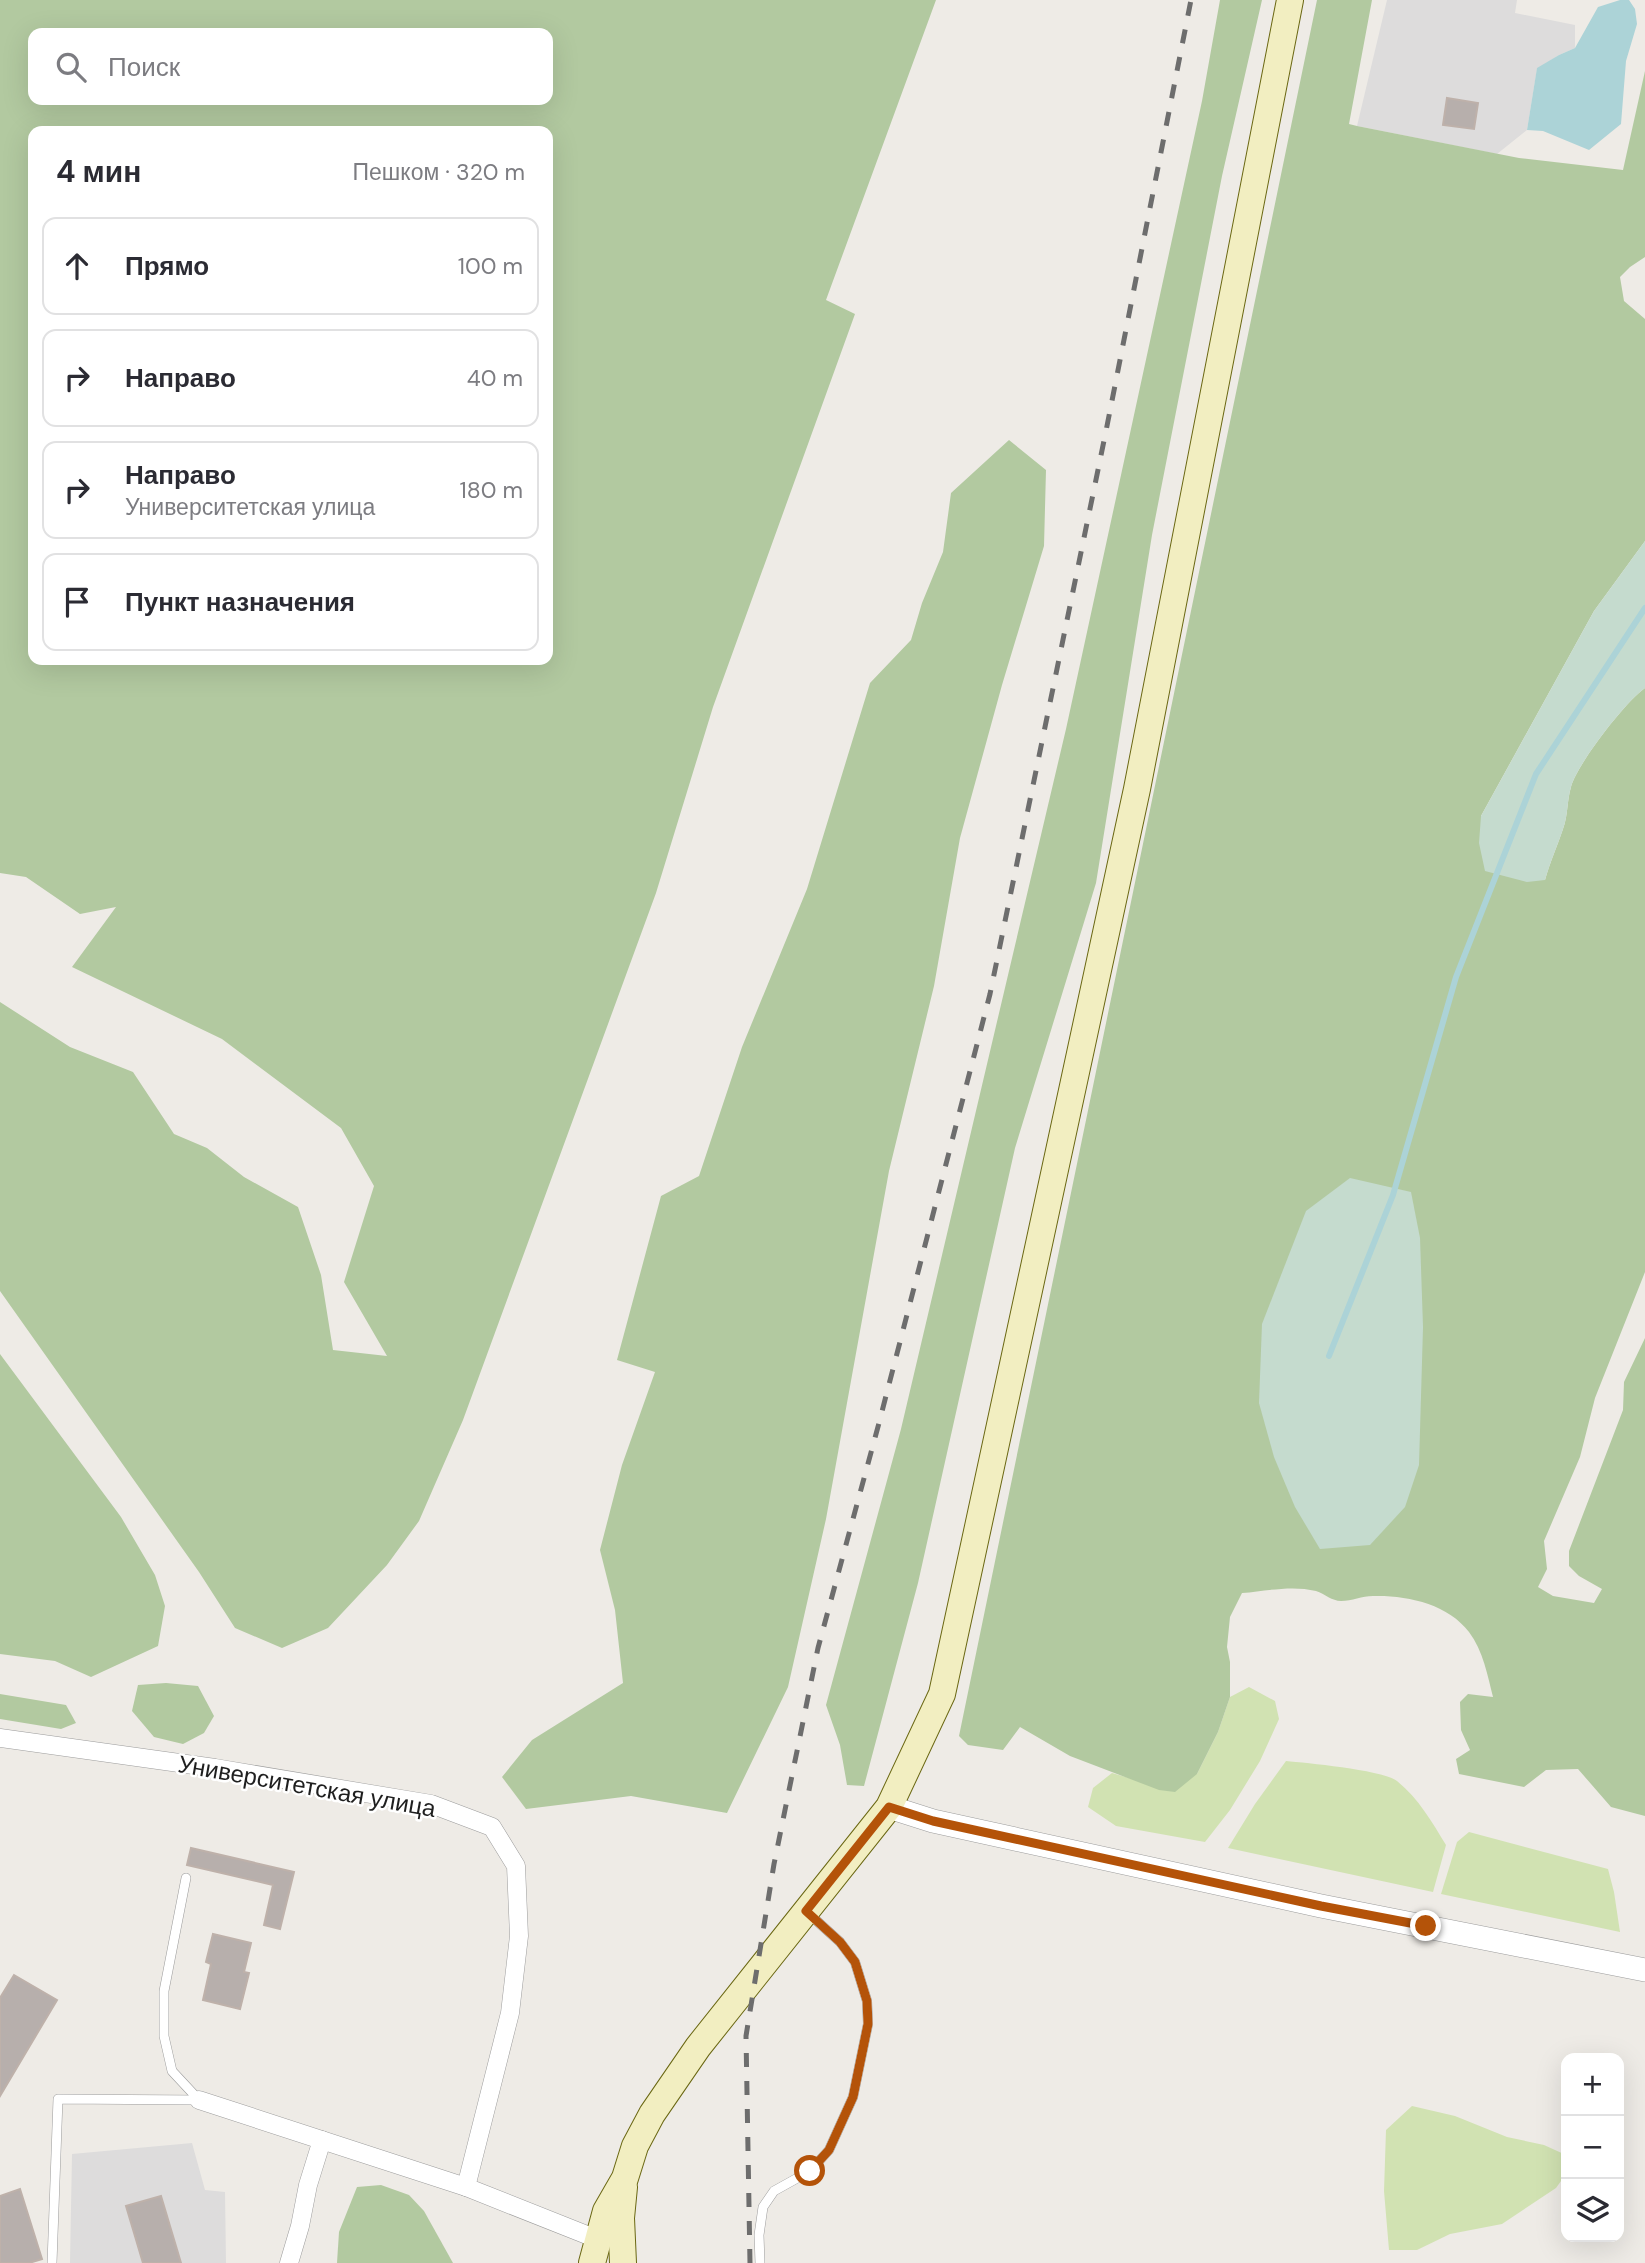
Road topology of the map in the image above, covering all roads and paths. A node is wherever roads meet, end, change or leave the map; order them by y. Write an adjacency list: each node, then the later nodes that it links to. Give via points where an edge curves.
1 (1290, 0): 3 (main road, via 1137,789 942,1695)
2 (0, 1738): 10 (street, Университетская улица, via 431,1804 492,1826 516,1866 519,1936 510,2013)
3 (889, 1807): 5 (main road); 6 (street, via 933,1821 1321,1906)
4 (186, 1878): 7 (lane, via 164,1991 164,2036 172,2071)
5 (806, 1911): 9 (main road, via 698,2047 652,2114); 15 (lane, via 855,1962 867,2001 868,2024 853,2097 829,2150 810,2171 774,2191 763,2207)
6 (1645, 1970)
7 (199, 2100): 8 (street); 12 (lane, via 58,2099)
8 (321, 2140): 10 (street); 13 (street)
9 (625, 2178): 11 (main road, via 606,2211); 14 (main road)
10 (466, 2187): 11 (street)
11 (594, 2251)
12 (52, 2263)
13 (289, 2263)
14 (622, 2263)
15 (760, 2263)

